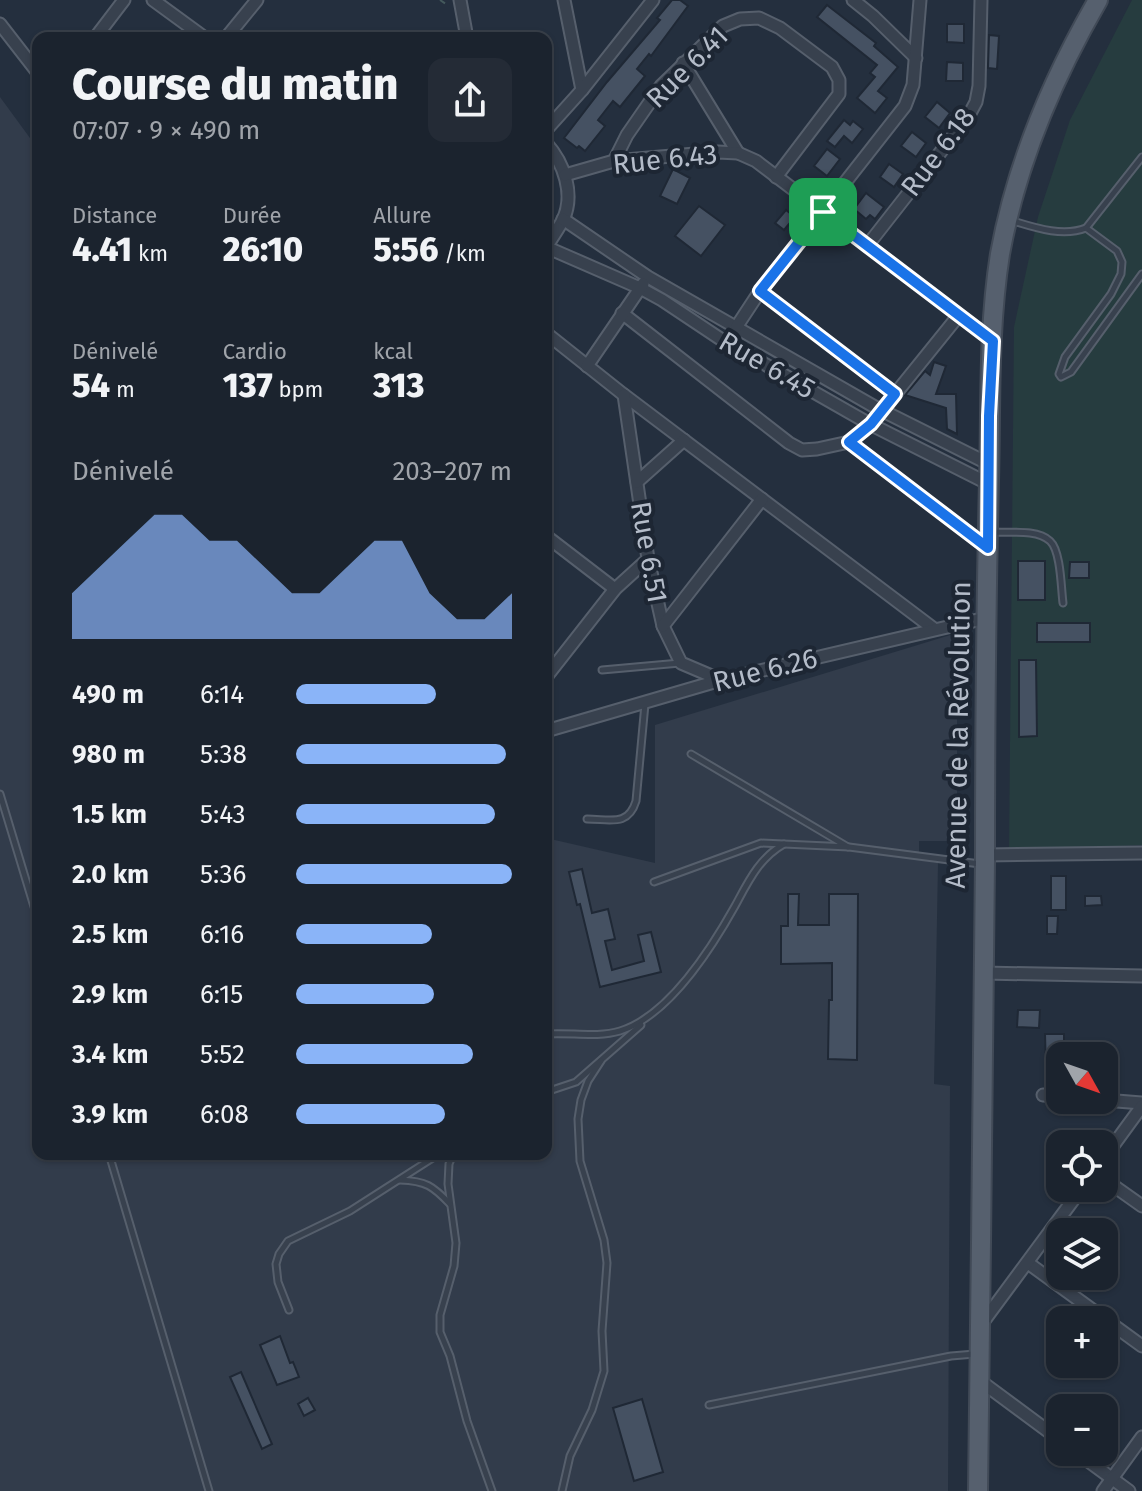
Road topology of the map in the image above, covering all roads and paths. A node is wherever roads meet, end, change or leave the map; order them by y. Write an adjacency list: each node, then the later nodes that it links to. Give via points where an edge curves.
1 (124, 0): 12 (street)
2 (153, 0): 13 (street)
3 (257, 0): 14 (street)
4 (460, 0): 15 (street)
5 (564, 0): 19 (street)
6 (653, 0): 19 (street)
7 (853, 0): 16 (street)
8 (920, 0): 16 (street)
9 (981, 0): 32 (street, Rue 6.18, via 976,102)
10 (1098, 0): 29 (main road, Avenue de la Révolution, via 1053,85)
11 (0, 24): 18 (street)
12 (100, 32)
13 (197, 32)
14 (231, 32)
15 (466, 32)
16 (916, 58): 27 (street, via 905,106)
17 (683, 63): 22 (street); 24 (street, Rue 6.41, via 661,86); 26 (street, Rue 6.41, via 723,26 759,18 832,67 839,94)
18 (32, 65)
19 (582, 90): 20 (street)
20 (552, 123)
21 (552, 150): 25 (street)
22 (738, 153): 24 (street, Rue 6.43); 26 (street, Rue 6.43)
23 (1142, 157): 30 (lane)
24 (614, 161): 25 (street, Rue 6.43)
25 (565, 175): 28 (street)
26 (776, 177): 27 (street, Rue 6.43)
27 (823, 212): 32 (street, Rue 6.43); 37 (street)
28 (563, 219): 31 (street); 35 (street, Rue 6.45)
29 (1008, 220): 30 (lane, via 1060,231); 42 (main road, Avenue de la Révolution)
30 (1086, 228): 34 (lane, via 1117,251 1121,274 1065,357 1061,377 1071,372)
31 (552, 237)
32 (867, 246): 39 (street, Rue 6.43)
33 (552, 250): 36 (street, Rue 6.45)
34 (1142, 274)
35 (648, 277): 36 (street); 40 (street, Rue 6.45)
36 (640, 288): 38 (street); 43 (street, Rue 6.45)
37 (760, 291): 40 (street); 47 (street)
38 (622, 313): 44 (street); 52 (street, via 789,443 802,450)
39 (959, 315): 42 (street, Rue 6.43); 47 (street)
40 (741, 328): 43 (street); 45 (street, Rue 6.45)
41 (552, 338): 44 (street)
42 (993, 341): 53 (main road, Avenue de la Révolution)
43 (738, 349): 46 (street, Rue 6.45)
44 (587, 366): 48 (street)
45 (812, 370): 46 (street); 49 (street, Rue 6.45)
46 (804, 387): 50 (street, Rue 6.45)
47 (895, 394): 49 (street)
48 (624, 395): 51 (street); 54 (street, Rue 6.51)
49 (882, 410): 50 (street); 53 (street, Rue 6.45)
50 (871, 424): 52 (street); 55 (street, Rue 6.45)
51 (684, 440): 54 (street); 56 (street)
52 (849, 442): 57 (street)
53 (989, 464): 55 (main road, Avenue de la Révolution)
54 (637, 482): 59 (street, Rue 6.51)
55 (989, 484): 57 (main road, Avenue de la Révolution)
56 (762, 499): 63 (street); 64 (street)
57 (988, 540): 61 (lane, via 1035,534 1049,540 1057,552); 62 (main road, Avenue de la Révolution)
58 (552, 541): 60 (street)
59 (648, 559): 60 (street); 63 (street, Rue 6.51)
60 (615, 589): 65 (street)
61 (1063, 603)
62 (986, 618): 64 (street, Rue 6.26); 77 (main road, Avenue de la Révolution)
63 (663, 626): 66 (street, Rue 6.51)
64 (934, 629): 68 (street, Rue 6.26)
65 (552, 660)
66 (681, 663): 67 (lane); 68 (street)
67 (602, 670)
68 (721, 680): 69 (street, Rue 6.26)
69 (645, 703): 70 (street, Rue 6.26); 73 (lane, via 632,813 623,820)
70 (552, 729)
71 (691, 754): 75 (lane)
72 (0, 794): 79 (lane)
73 (587, 819)
74 (785, 844): 75 (lane); 78 (lane, via 761,843); 82 (lane, via 755,869 721,931)
75 (849, 847): 77 (lane)
76 (1142, 853): 77 (street)
77 (985, 860): 80 (main road, Avenue de la Révolution)
78 (654, 882)
79 (32, 900)
80 (983, 973): 81 (street); 101 (main road, Avenue de la Révolution)
81 (1142, 976)
82 (657, 1011): 83 (lane, via 619,1031); 84 (lane)
83 (552, 1034)
84 (601, 1061): 85 (lane, via 576,1082); 112 (lane, via 588,1081 578,1119 580,1161 607,1263 604,1371 570,1456)
85 (552, 1090)
86 (1043, 1095): 87 (street)
87 (1046, 1095)
88 (1118, 1101): 89 (street)
89 (1142, 1104): 90 (street)
90 (1118, 1138)
91 (111, 1160): 110 (lane)
92 (430, 1160): 94 (lane)
93 (451, 1160): 97 (lane)
94 (399, 1180): 97 (lane, via 426,1183); 100 (lane, via 288,1241 276,1264)
95 (1118, 1189): 98 (street)
96 (1072, 1202): 99 (street)
97 (450, 1204): 111 (lane, via 456,1243 440,1332)
98 (1142, 1206)
99 (1028, 1263): 101 (street); 102 (street)
100 (289, 1310)
101 (979, 1328): 103 (main road, Avenue de la Révolution)
102 (1142, 1346)
103 (979, 1353): 104 (main road, Avenue de la Révolution); 105 (lane)
104 (979, 1380): 106 (street); 113 (main road, Avenue de la Révolution)
105 (709, 1405)
106 (1046, 1430)
107 (1142, 1437): 109 (street)
108 (1095, 1466): 109 (street)
109 (1112, 1479): 114 (street); 115 (street)
110 (209, 1491)
111 (492, 1491)
112 (562, 1491)
113 (978, 1491)
114 (1103, 1491)
115 (1129, 1491)

